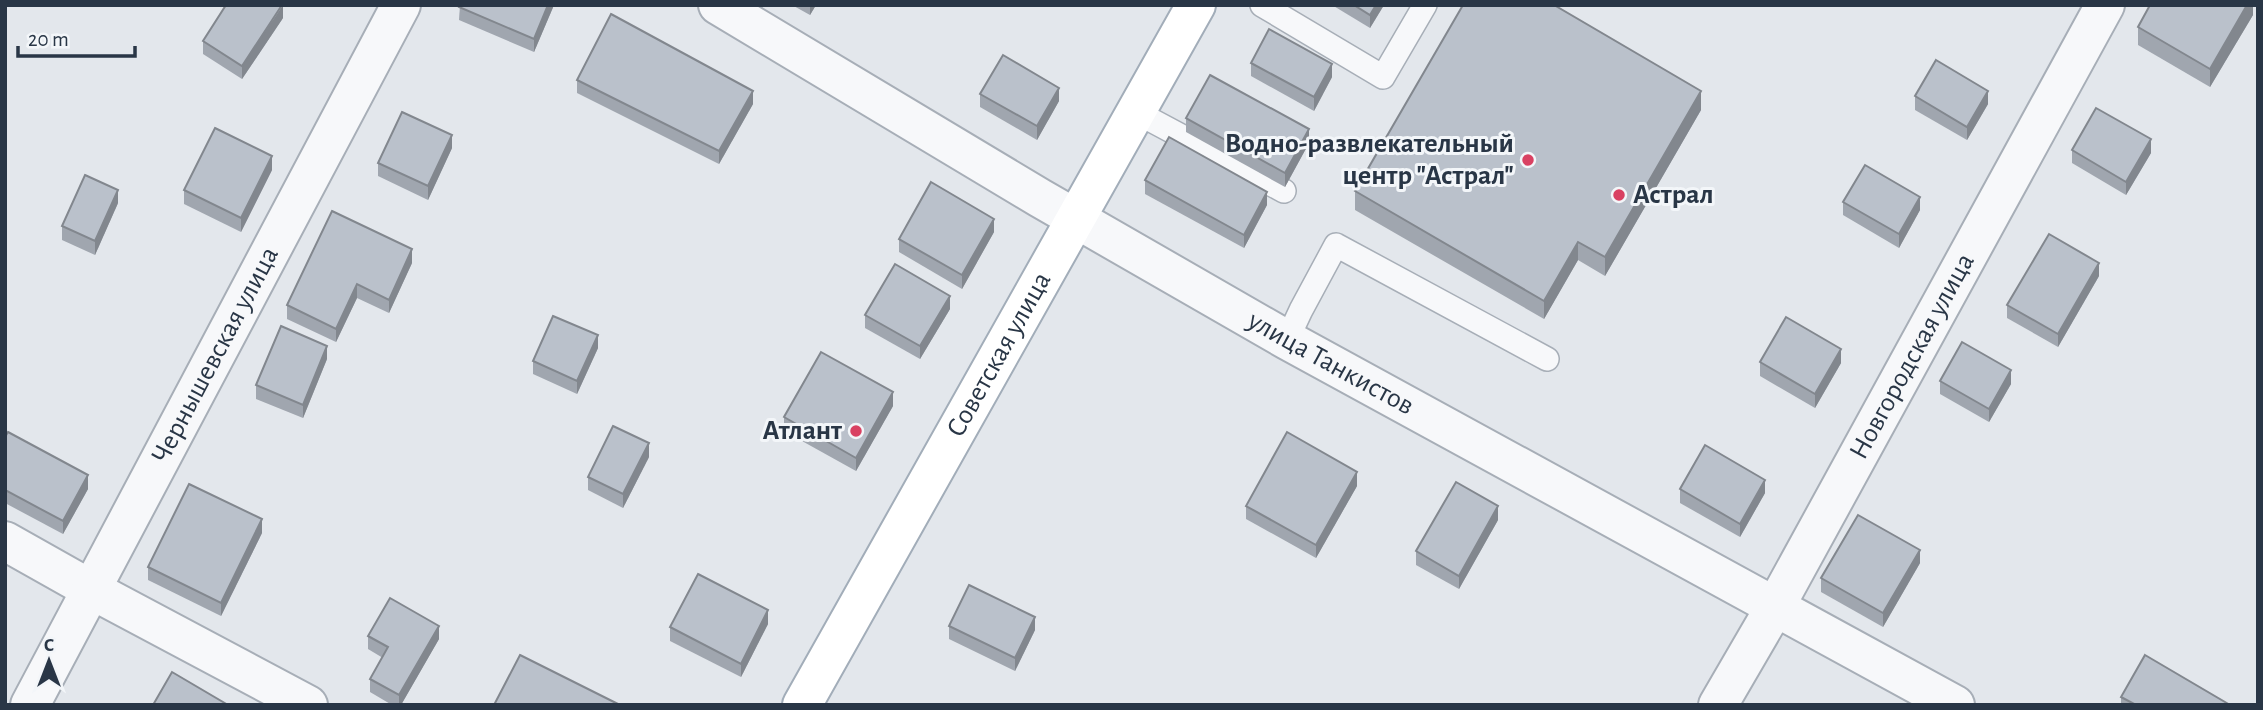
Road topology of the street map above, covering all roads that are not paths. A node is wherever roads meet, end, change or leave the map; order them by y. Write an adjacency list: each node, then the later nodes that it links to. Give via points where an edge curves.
1 (401, 5): 13 (street, Чернышевская улица)
2 (718, 5): 9 (street, улица Танкистов)
3 (1196, 5): 7 (main road, Советская улица)
4 (1262, 5): 5 (lane, via 1383,78)
5 (1425, 5)
6 (2105, 5): 14 (street, Новгородская улица)
7 (1136, 112): 8 (lane); 9 (main road, Советская улица)
8 (1284, 191)
9 (1076, 219): 10 (street, улица Танкистов); 17 (main road, Советская улица)
10 (1287, 340): 11 (lane, via 1336,245); 14 (street, улица Танкистов)
11 (1547, 359)
12 (5, 541): 13 (street)
13 (92, 590): 15 (street, Чернышевская улица); 16 (street)
14 (1775, 607): 18 (street, Новгородская улица); 19 (street, улица Танкистов)
15 (30, 705)
16 (308, 705)
17 (802, 705)
18 (1718, 705)
19 (1955, 705)

